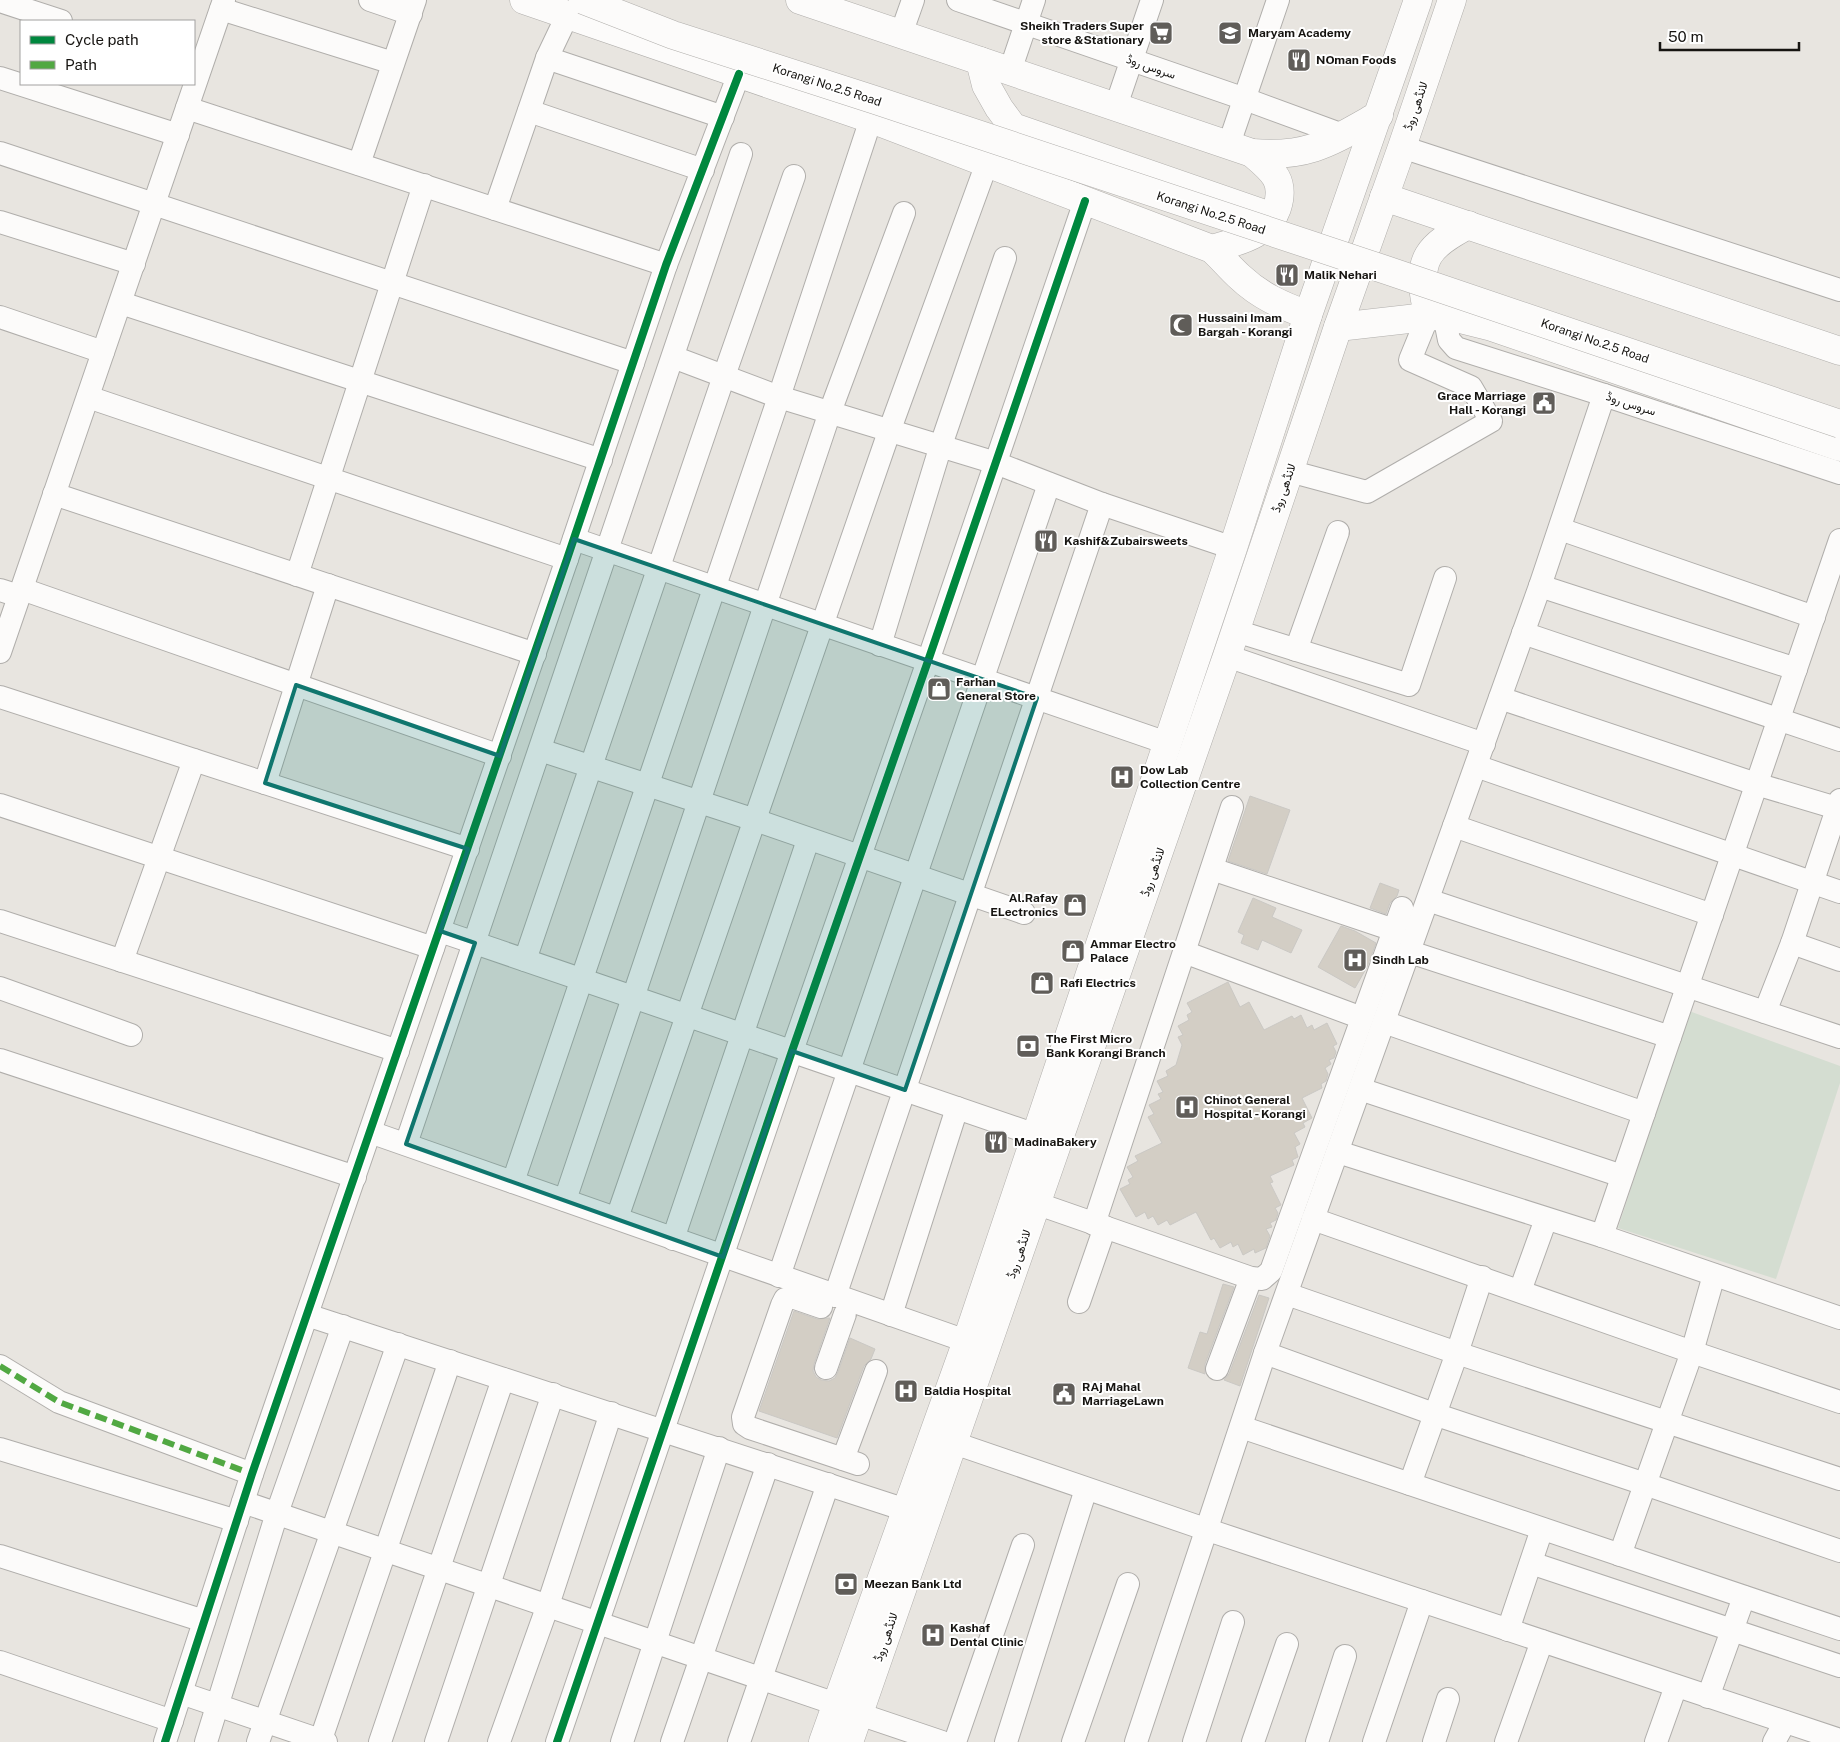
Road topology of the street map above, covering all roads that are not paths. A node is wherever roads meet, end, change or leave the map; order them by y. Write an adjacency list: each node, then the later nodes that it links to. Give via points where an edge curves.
1 (370, 0): 13 (street)
2 (524, 0): 14 (main road)
3 (800, 0): 17 (main road)
4 (913, 0): 17 (street)
5 (958, 0): 16 (street, سروس روڈ)
6 (1034, 0): 16 (street)
7 (1152, 0): 19 (street)
8 (1278, 0): 29 (street)
9 (1418, 0): 33 (main road, لانڈھی روڈ)
10 (1452, 0): 38 (main road, لانڈھی روڈ)
11 (0, 1): 15 (street)
12 (223, 4): 21 (street); 22 (street)
13 (413, 7): 21 (street)
14 (575, 8): 18 (street); 24 (main road); 78 (main road, Korangi No.2.5 Road, bridge, via 673,35 875,100)
15 (57, 20)
16 (1026, 23): 19 (street, سروس روڈ); 23 (street)
17 (902, 34): 20 (main road)
18 (547, 58): 32 (street); 34 (street)
19 (1132, 60): 29 (street, سروس روڈ); 30 (street)
20 (980, 61): 23 (main road); 52 (main road, via 986,85 1014,127)
21 (393, 63): 43 (street)
22 (197, 67)
23 (1010, 71): 30 (main road)
24 (740, 74): 34 (street); 35 (main road)
25 (0, 78): 26 (street)
26 (20, 84)
27 (22, 85): 36 (street)
28 (193, 85): 31 (street)
29 (1245, 99): 37 (street, سروس روڈ); 39 (street)
30 (1116, 106): 39 (main road)
31 (188, 108): 36 (street); 43 (street)
32 (529, 111): 44 (street); 50 (street)
33 (1379, 115): 37 (main road); 62 (main road, لانڈھی روڈ)
34 (723, 117): 44 (street)
35 (871, 119): 42 (main road); 76 (street)
36 (178, 135): 49 (street)
37 (1343, 135): 39 (main road, via 1322,146 1300,152 1276,155)
38 (1402, 147): 47 (main road, لانڈھی روڈ); 60 (street)
39 (1241, 149): 52 (main road, via 1271,169 1279,182 1280,197)
40 (0, 153): 49 (street)
41 (741, 154): 68 (street)
42 (987, 163): 48 (main road); 79 (street)
43 (359, 164): 46 (street)
44 (703, 170): 58 (street)
45 (794, 176): 71 (street)
46 (424, 185): 50 (street); 59 (street)
47 (1384, 196): 54 (main road); 65 (main road, لانڈھی روڈ)
48 (1085, 201): 55 (main road); 83 (street)
49 (155, 203): 57 (street); 59 (street)
50 (495, 208): 58 (street)
51 (904, 214): 77 (street)
52 (1274, 217): 55 (main road, via 1254,235)
53 (0, 222): 57 (street)
54 (1468, 225): 63 (main road, via 1435,246 1422,272 1422,288); 66 (main road)
55 (1212, 250): 62 (main road, via 1257,291)
56 (1005, 258): 80 (street)
57 (134, 264): 61 (street)
58 (666, 265): 70 (street)
59 (393, 282): 70 (street); 72 (street)
60 (1840, 290)
61 (120, 303): 67 (street); 72 (street)
62 (1308, 315): 93 (main road, لانڈھی روڈ)
63 (1436, 316): 65 (main road); 69 (street, سروس روڈ, via 1456,348); 73 (street, via 1410,360); 81 (main road, via 1492,327)
64 (0, 317): 67 (street)
65 (1338, 327): 84 (main road, لانڈھی روڈ)
66 (1840, 351)
67 (103, 352): 75 (street)
68 (673, 357): 71 (street); 95 (street)
69 (1485, 357): 73 (street); 74 (street, سروس روڈ)
70 (633, 363): 82 (street)
71 (724, 376): 76 (street); 96 (street)
72 (360, 382): 82 (street); 86 (street)
73 (1471, 387): 84 (street, via 1491,421 1367,492)
74 (1604, 395): 85 (street, سروس روڈ); 90 (street)
75 (88, 397): 86 (street); 88 (street)
76 (780, 397): 77 (street); 101 (street)
77 (830, 412): 79 (street); 103 (street)
78 (1840, 424)
79 (890, 429): 80 (street); 105 (street)
80 (941, 445): 83 (street); 108 (street)
81 (1840, 447)
82 (601, 460): 94 (street)
83 (996, 463): 87 (street); 113 (street)
84 (1290, 471): 106 (main road, لانڈھی روڈ)
85 (1840, 473)
86 (329, 478): 94 (street); 97 (street)
87 (1049, 484): 89 (street); 115 (street)
88 (54, 494): 97 (street); 102 (street)
89 (1102, 504): 93 (street); 118 (street)
90 (1560, 530): 100 (street); 104 (street)
91 (1338, 532): 109 (street)
92 (1840, 540): 104 (street)
93 (1233, 548): 122 (main road, لانڈھی روڈ)
94 (571, 549): 95 (street); 111 (street)
95 (608, 550): 96 (street); 124 (street)
96 (659, 568): 101 (street); 128 (street)
97 (297, 575): 99 (street)
98 (1445, 578): 109 (street, via 1408,685)
99 (328, 585): 111 (street); 116 (street)
100 (1540, 586): 107 (street); 114 (street)
101 (715, 587): 103 (street); 131 (street)
102 (14, 592): 110 (street); 116 (street)
103 (765, 605): 105 (street); 132 (street)
104 (1814, 616): 114 (street)
105 (822, 624): 108 (street); 136 (street)
106 (1236, 631): 109 (street); 112 (main road, لانڈھی روڈ)
107 (1523, 633): 119 (street); 120 (street)
108 (880, 644): 113 (street)
109 (1296, 650)
110 (0, 652)
111 (535, 654): 125 (street)
112 (1227, 656): 123 (street); 190 (main road, لانڈھی روڈ)
113 (928, 661): 115 (street); 142 (street)
114 (1796, 669): 120 (street)
115 (983, 680): 118 (street); 144 (street)
116 (296, 685): 125 (street); 129 (street)
117 (0, 697): 126 (street)
118 (1036, 698): 122 (street); 147 (street)
119 (1500, 698): 123 (street); 130 (street)
120 (1779, 719): 121 (street); 130 (street)
121 (1840, 740)
122 (1167, 743): 183 (main road, لانڈھی روڈ)
123 (1484, 744): 127 (street)
124 (540, 750): 128 (street); 155 (street)
125 (500, 756): 139 (street)
126 (194, 760): 129 (street); 141 (street)
127 (1476, 766): 137 (street); 140 (street)
128 (592, 767): 131 (street); 159 (street)
129 (264, 783): 139 (street)
130 (1756, 784): 134 (street); 140 (street)
131 (648, 786): 132 (street); 162 (street)
132 (698, 802): 136 (street); 165 (street)
133 (0, 805): 141 (street)
134 (1839, 806): 145 (street)
135 (1232, 807): 143 (street)
136 (755, 820): 138 (street); 167 (street)
137 (1454, 826): 148 (street); 151 (street)
138 (808, 840): 142 (street); 171 (street)
139 (468, 849): 154 (street)
140 (1732, 856): 145 (street); 151 (street)
141 (159, 857): 154 (street); 161 (street)
142 (859, 858): 144 (street); 175 (street)
143 (1212, 869): 153 (street); 157 (street)
144 (916, 877): 147 (street); 177 (street)
145 (1813, 884): 146 (street); 156 (street)
146 (1840, 892)
147 (970, 895): 150 (street); 179 (street)
148 (1428, 900): 158 (street); 163 (street)
149 (1402, 908): 153 (street)
150 (1024, 914)
151 (1712, 916): 163 (street)
152 (0, 921): 161 (street)
153 (1394, 930): 168 (street)
154 (437, 939): 155 (street); 174 (street)
155 (475, 943): 159 (street); 184 (street)
156 (1792, 943): 160 (street); 166 (street)
157 (1184, 952): 168 (street); 194 (street)
158 (1410, 952): 169 (street); 172 (street)
159 (525, 960): 162 (street)
160 (1840, 960)
161 (122, 961): 174 (street)
162 (582, 980): 165 (street); 188 (street)
163 (1687, 986): 166 (street); 172 (street)
164 (0, 988): 170 (street)
165 (634, 997): 167 (street); 189 (street)
166 (1765, 1012): 173 (street)
167 (687, 1016): 171 (street); 191 (street)
168 (1362, 1018): 200 (street, via 1271,1271 1262,1278)
169 (1384, 1022): 178 (street); 181 (street)
170 (131, 1035)
171 (743, 1035): 175 (street); 196 (street)
172 (1670, 1037): 181 (street)
173 (1840, 1037)
174 (398, 1051): 182 (street)
175 (792, 1051): 177 (street); 197 (street)
176 (0, 1060): 187 (street)
177 (849, 1071): 179 (street); 199 (street)
178 (1360, 1089): 185 (street); 186 (street)
179 (905, 1090): 180 (street); 205 (street)
180 (957, 1108): 183 (street); 207 (street)
181 (1644, 1113): 186 (street)
182 (370, 1132): 184 (street); 187 (street)
183 (1036, 1135): 190 (main road, لانڈھی روڈ)
184 (406, 1144): 188 (street)
185 (1338, 1152): 192 (street); 193 (street)
186 (1622, 1176): 195 (street)
187 (355, 1177): 206 (street)
188 (513, 1182): 189 (street)
189 (565, 1200): 191 (street)
190 (1026, 1200): 194 (street); 212 (main road, لانڈھی روڈ); 229 (main road, لانڈھی روڈ)
191 (617, 1218): 196 (street)
192 (1546, 1219): 195 (street); 202 (street)
193 (1313, 1220): 201 (street); 203 (street)
194 (1100, 1225): 200 (street); 204 (street)
195 (1602, 1236): 198 (street)
196 (673, 1239): 197 (street)
197 (723, 1257): 199 (street); 228 (street)
198 (1714, 1275): 208 (street); 213 (street)
199 (779, 1276): 205 (street)
200 (1251, 1278): 219 (street)
201 (1482, 1278): 202 (street); 215 (street)
202 (1520, 1291): 213 (street)
203 (1287, 1294): 214 (street); 215 (street)
204 (1079, 1302)
205 (840, 1305): 207 (street); 210 (street); 218 (street); 220 (street, via 792,1297 785,1299 743,1418 744,1424 851,1461)
206 (307, 1315): 209 (street); 233 (street)
207 (891, 1315): 210 (street)
208 (1840, 1318)
209 (344, 1326): 211 (street); 241 (street)
210 (926, 1334): 212 (street)
211 (398, 1344): 216 (street); 244 (street)
212 (964, 1347): 239 (main road, لانڈھی روڈ)
213 (1692, 1352): 223 (street); 226 (street)
214 (1266, 1353): 225 (street); 227 (street)
215 (1457, 1353): 225 (street); 226 (street)
216 (450, 1361): 221 (street); 246 (street)
217 (0, 1366): 233 (street, via 59,1402)
218 (826, 1368)
219 (1217, 1370)
220 (876, 1371)
221 (504, 1378): 222 (street); 251 (street)
222 (553, 1394): 224 (street); 253 (street)
223 (1840, 1402)
224 (611, 1413): 228 (street); 256 (street)
225 (1434, 1414): 236 (street); 237 (street)
226 (1668, 1422): 234 (street); 237 (street)
227 (1241, 1427): 236 (street); 243 (street)
228 (664, 1430): 230 (street); 258 (street)
229 (954, 1443): 238 (street); 276 (main road, لانڈھی روڈ)
230 (719, 1448): 232 (street); 264 (street)
231 (0, 1449): 240 (street)
232 (768, 1464): 235 (street); 267 (street)
233 (252, 1474): 240 (street)
234 (1840, 1479)
235 (828, 1484): 239 (street); 270 (street)
236 (1410, 1484): 242 (street)
237 (1645, 1484): 247 (street); 248 (street)
238 (1086, 1488): 243 (street); 295 (street)
239 (906, 1510): 276 (main road, لانڈھی روڈ)
240 (240, 1511): 241 (street); 257 (street)
241 (277, 1513): 244 (street); 275 (street)
242 (1542, 1529): 248 (street); 250 (street)
243 (1208, 1530): 255 (street); 297 (street)
244 (331, 1532): 246 (street); 279 (street)
245 (1023, 1545): 294 (street)
246 (385, 1550): 251 (street); 281 (street)
247 (1840, 1551)
248 (1620, 1555): 254 (street)
249 (0, 1556): 257 (street)
250 (1531, 1562): 261 (street); 262 (street)
251 (438, 1568): 253 (street); 284 (street)
252 (1128, 1584): 296 (street)
253 (489, 1585): 256 (street); 285 (street)
254 (1744, 1597): 260 (street); 262 (street)
255 (1422, 1601): 261 (street); 301 (street)
256 (548, 1605): 258 (street); 286 (street)
257 (204, 1621): 272 (street)
258 (598, 1622): 264 (street); 287 (street)
259 (1233, 1622): 298 (street)
260 (1840, 1629)
261 (1508, 1630): 263 (street)
262 (1732, 1631): 269 (street); 273 (street)
263 (1542, 1641): 271 (street); 303 (street)
264 (656, 1642): 267 (street); 288 (street)
265 (1287, 1644): 299 (street)
266 (1345, 1656): 300 (street)
267 (701, 1657): 270 (street); 289 (street)
268 (0, 1662): 277 (street)
269 (1840, 1666)
270 (761, 1678): 276 (street); 290 (street)
271 (1676, 1686): 273 (street); 304 (street)
272 (181, 1693): 275 (street); 277 (street)
273 (1708, 1697): 278 (street)
274 (1448, 1699): 302 (street)
275 (218, 1706): 279 (street); 283 (street)
276 (848, 1709): 291 (main road, لانڈھی روڈ); 292 (main road, لانڈھی روڈ); 293 (street)
277 (172, 1721): 282 (street)
278 (1785, 1722): 280 (street); 305 (street)
279 (262, 1732): 281 (street)
280 (1840, 1740)
281 (322, 1741)
282 (165, 1742)
283 (206, 1742)
284 (380, 1742)
285 (436, 1742)
286 (500, 1742)
287 (557, 1742)
288 (622, 1742)
289 (672, 1742)
290 (739, 1742)
291 (823, 1742)
292 (850, 1742)
293 (942, 1742)
294 (954, 1742)
295 (1006, 1742)
296 (1073, 1742)
297 (1136, 1742)
298 (1194, 1742)
299 (1253, 1742)
300 (1317, 1742)
301 (1374, 1742)
302 (1434, 1742)
303 (1506, 1742)
304 (1656, 1742)
305 (1774, 1742)

